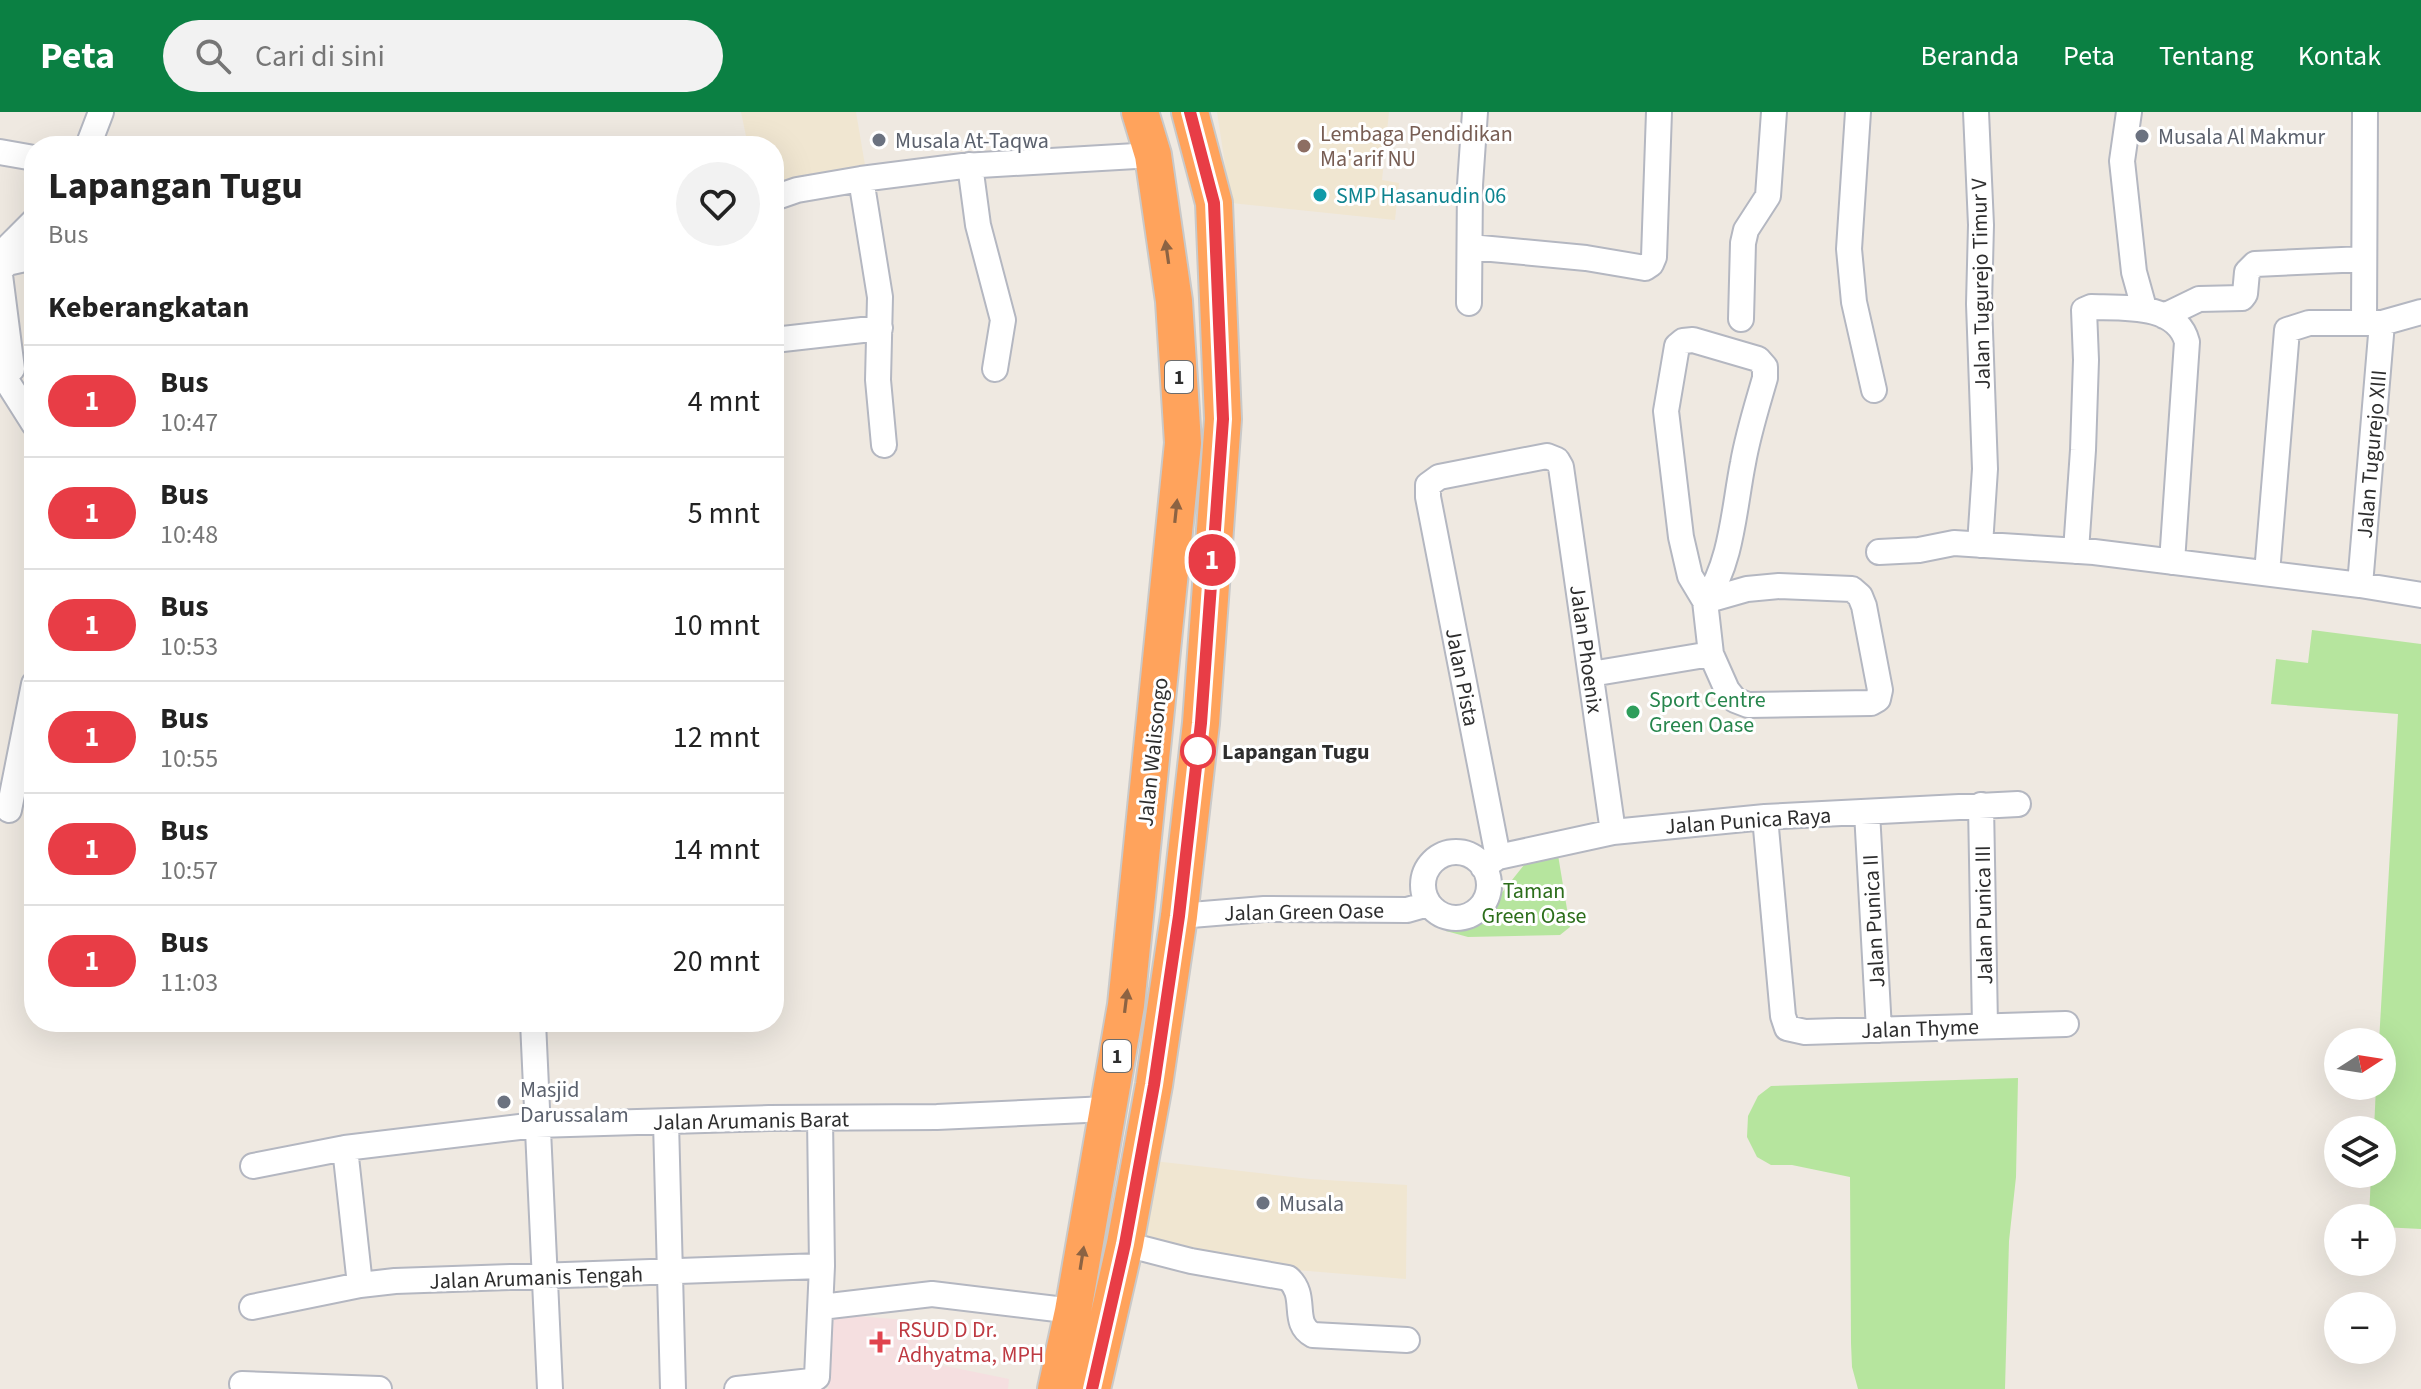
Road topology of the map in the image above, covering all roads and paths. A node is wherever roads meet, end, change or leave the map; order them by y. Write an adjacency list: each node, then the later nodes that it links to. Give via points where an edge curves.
1 (101, 112): 11 (street)
2 (1140, 112): 13 (highway, Jalan Walisongo / 1)
3 (1190, 112): 48 (highway, Jalan Walisongo / 1, via 1214,203 1223,419)
4 (1475, 112): 19 (street)
5 (1659, 112): 19 (street, via 1651,264 1645,268)
6 (1774, 112): 27 (street, via 1768,196 1743,243)
7 (1858, 112): 33 (street, via 1849,249 1854,302)
8 (1976, 112): 37 (street, Jalan Tugurejo Timur V, via 1984,455)
9 (2129, 112): 25 (street, via 2122,161 2134,272)
10 (2365, 112): 22 (street, Jalan Tugurejo XIII)
11 (92, 136)
12 (0, 152): 14 (street)
13 (1153, 155): 15 (street); 47 (highway, Jalan Walisongo / 1, one-way to 13, via 1183,443 1174,301)
14 (24, 156)
15 (970, 165): 16 (street); 31 (street, via 978,225 1003,320)
16 (861, 179): 17 (street); 29 (street)
17 (784, 195)
18 (24, 231): 20 (street)
19 (1470, 247): 24 (street)
20 (0, 255)
21 (24, 259): 23 (street, via 7,263)
22 (2364, 259): 25 (street, via 2255,264 2247,272 2242,298 2199,299); 28 (street, Jalan Tugurejo XIII)
23 (0, 273): 32 (street)
24 (1469, 303)
25 (2154, 312): 38 (street, via 2084,310); 40 (street, via 2180,326 2187,342)
26 (2421, 312): 28 (street)
27 (1741, 319)
28 (2373, 323): 41 (street, via 2309,323 2287,330); 42 (street, Jalan Tugurejo XIII)
29 (880, 328): 30 (street); 35 (street)
30 (784, 339)
31 (995, 369)
32 (12, 370): 34 (street)
33 (1874, 390)
34 (24, 399)
35 (884, 445)
36 (1428, 497): 46 (street, Jalan Phoenix, via 1428,485 1439,477 1547,456 1557,460); 56 (street, Jalan Pista)
37 (1980, 545): 38 (street); 39 (street)
38 (2076, 551): 40 (street)
39 (1879, 552)
40 (2172, 562): 41 (street)
41 (2267, 573): 42 (street)
42 (2360, 585): 43 (street)
43 (2421, 595)
44 (1705, 601): 44 (street, via 1727,548 1765,367 1758,359 1693,340 1677,346 1666,411 1681,537 1690,576); 45 (street); 45 (street, via 1779,586 1852,589 1864,606 1878,699 1748,705 1727,690)
45 (1709, 647): 46 (street)
46 (1590, 668): 55 (street, Jalan Phoenix)
47 (1156, 720): 48 (highway); 63 (highway, Jalan Walisongo / 1, one-way to 47, via 1126,1005)
48 (1201, 723): 58 (highway, Jalan Walisongo / 1)
49 (24, 734): 52 (street)
50 (2018, 804): 51 (street, Jalan Punica Raya)
51 (1981, 805): 53 (street, Jalan Punica Raya); 60 (street, Jalan Punica III)
52 (9, 810)
53 (1867, 812): 54 (street, Jalan Punica Raya); 61 (street, Jalan Punica II)
54 (1765, 817): 55 (street, Jalan Punica Raya); 61 (street, Jalan Thyme, via 1787,1028)
55 (1613, 832): 56 (street, Jalan Punica Raya)
56 (1491, 862): 57 (street, via 1489,892 1474,913 1449,919); 57 (street, via 1462,852 1437,857 1423,879)
57 (1428, 904): 58 (street, Jalan Green Oase, via 1407,910 1264,909)
58 (1179, 916): 69 (highway, Jalan Walisongo / 1)
59 (2066, 1024): 60 (street, Jalan Thyme)
60 (1985, 1026): 61 (street, Jalan Thyme)
61 (1879, 1030)
62 (533, 1032): 66 (street)
63 (1107, 1109): 64 (street, Jalan Arumanis Barat); 76 (highway, Jalan Walisongo / 1, one-way to 63)
64 (820, 1118): 65 (street, Jalan Arumanis Barat); 70 (street)
65 (666, 1122): 66 (street, Jalan Arumanis Barat); 71 (street)
66 (536, 1125): 67 (street, Jalan Arumanis Barat); 72 (street)
67 (345, 1148): 68 (street, Jalan Arumanis Barat); 73 (street)
68 (253, 1166)
69 (1125, 1244): 77 (street, via 1288,1278 1299,1292 1301,1325 1313,1335); 84 (highway, Jalan Walisongo / 1)
70 (822, 1266): 71 (street, Jalan Arumanis Tengah); 75 (street)
71 (669, 1272): 72 (street, Jalan Arumanis Tengah); 81 (street)
72 (546, 1277): 73 (street, Jalan Arumanis Tengah); 80 (street)
73 (360, 1285): 74 (street, Jalan Arumanis Tengah)
74 (252, 1307)
75 (821, 1307): 76 (street, via 932,1294); 82 (street, via 816,1380)
76 (1073, 1311): 83 (highway, Jalan Walisongo / 1)
77 (1407, 1340)
78 (242, 1384): 79 (street)
79 (379, 1389)
80 (550, 1389)
81 (673, 1389)
82 (737, 1389)
83 (1056, 1389)
84 (1092, 1389)

